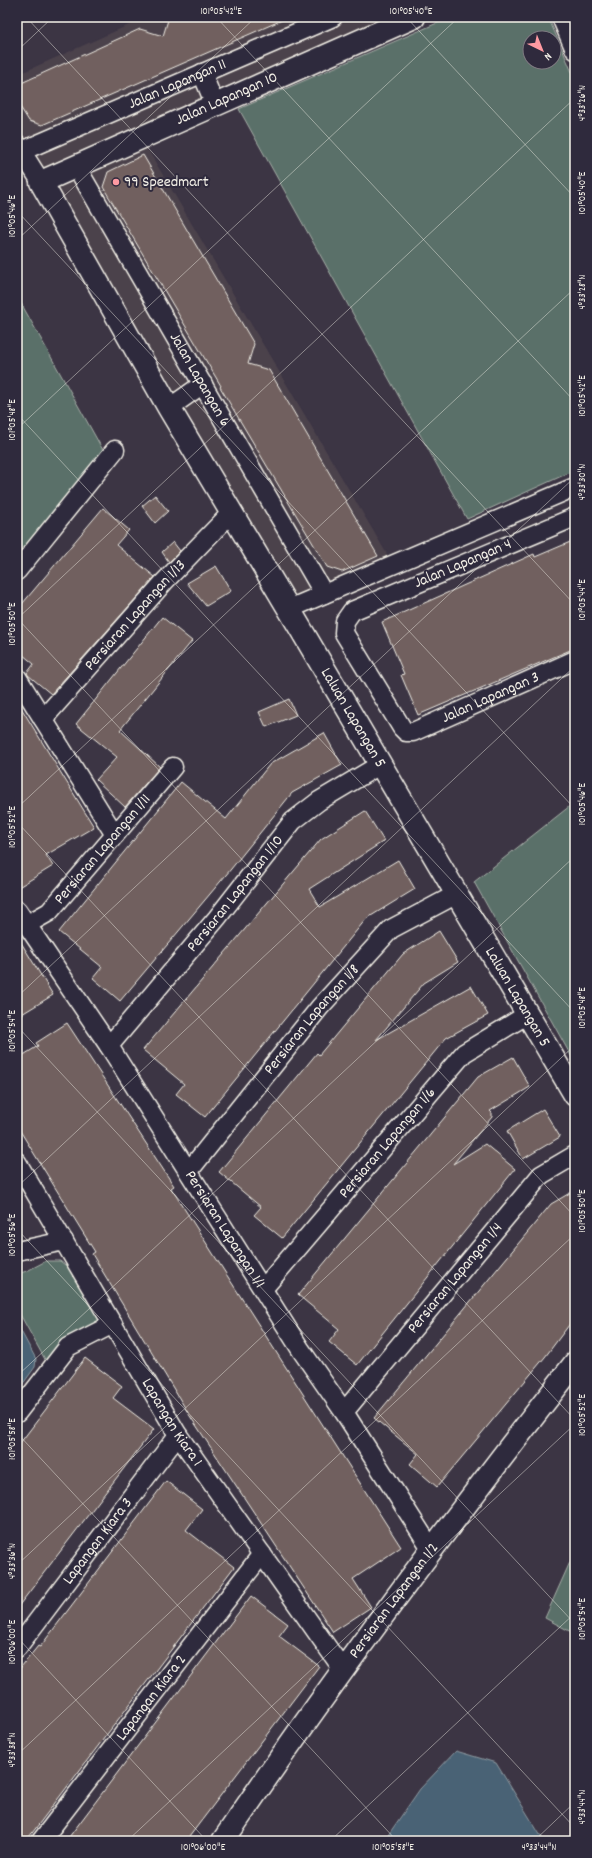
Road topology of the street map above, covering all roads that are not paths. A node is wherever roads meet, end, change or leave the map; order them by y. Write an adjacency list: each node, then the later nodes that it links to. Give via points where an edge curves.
1 (334, 17): 5 (street, Jalan Lapangan 11)
2 (414, 17): 6 (street, Jalan Lapangan 10)
3 (566, 20): 4 (street)
4 (575, 50)
5 (202, 73): 6 (street); 7 (street, Jalan Lapangan 11)
6 (215, 105): 8 (street, Jalan Lapangan 10)
7 (19, 147): 9 (street)
8 (76, 166): 9 (street, Jalan Lapangan 10); 10 (street, Jalan Lapangan 6)
9 (41, 182): 11 (street, Laluan Lapangan 5)
10 (202, 384): 11 (street); 17 (street, Jalan Lapangan 6)
11 (169, 408): 14 (street, Laluan Lapangan 5)
12 (116, 450): 16 (street)
13 (575, 487): 17 (street)
14 (231, 513): 18 (street, Laluan Lapangan 5); 21 (street, Persiaran Lapangan 1/13, via 164,582)
15 (575, 517): 22 (street, Jalan Lapangan 4, via 352,612 345,621 344,633)
16 (17, 571)
17 (324, 594): 18 (street)
18 (290, 609): 23 (street, Laluan Lapangan 5)
19 (575, 660): 22 (street, Jalan Lapangan 3, via 413,732)
20 (17, 676): 21 (street)
21 (42, 719): 25 (street)
22 (406, 732)
23 (381, 764): 26 (street, Laluan Lapangan 5); 30 (street, Persiaran Lapangan 1/10, via 319,801 293,821 217,918)
24 (173, 767): 25 (street, Persiaran Lapangan 1/11)
25 (115, 835): 28 (street, Persiaran Lapangan 1/11, via 49,912)
26 (457, 894): 29 (street, Laluan Lapangan 5); 34 (street, Persiaran Lapangan 1/8, via 391,929 320,1007)
27 (17, 910): 28 (street, Persiaran Lapangan 1/1)
28 (26, 925): 30 (street, Persiaran Lapangan 1/1)
29 (528, 1014): 31 (street, Laluan Lapangan 5); 37 (street, Persiaran Lapangan 1/6, via 464,1053)
30 (109, 1046): 34 (street, Persiaran Lapangan 1/1)
31 (575, 1095)
32 (575, 1155): 40 (street, Persiaran Lapangan 1/4, via 541,1175)
33 (17, 1162): 35 (street, Lapangan Kiara 1)
34 (189, 1171): 37 (street, Persiaran Lapangan 1/1)
35 (64, 1241): 36 (street); 38 (street, Lapangan Kiara 1)
36 (17, 1251)
37 (263, 1289): 40 (street, Persiaran Lapangan 1/1)
38 (113, 1324): 41 (street, via 68,1347); 42 (street, Lapangan Kiara 1)
39 (575, 1363): 43 (street, Persiaran Lapangan 1/2)
40 (344, 1412): 43 (street, Persiaran Lapangan 1/1)
41 (17, 1413)
42 (178, 1435): 44 (street, Lapangan Kiara 1); 45 (street, Lapangan Kiara 3)
43 (432, 1550): 46 (street, Persiaran Lapangan 1/2)
44 (262, 1554): 46 (street, Lapangan Kiara 1); 48 (street, Lapangan Kiara 2)
45 (17, 1648)
46 (344, 1671): 47 (street, Persiaran Lapangan 1/2)
47 (285, 1750): 49 (street, Persiaran Lapangan 1/2); 50 (street)
48 (42, 1841)
49 (215, 1841)
50 (223, 1841)

